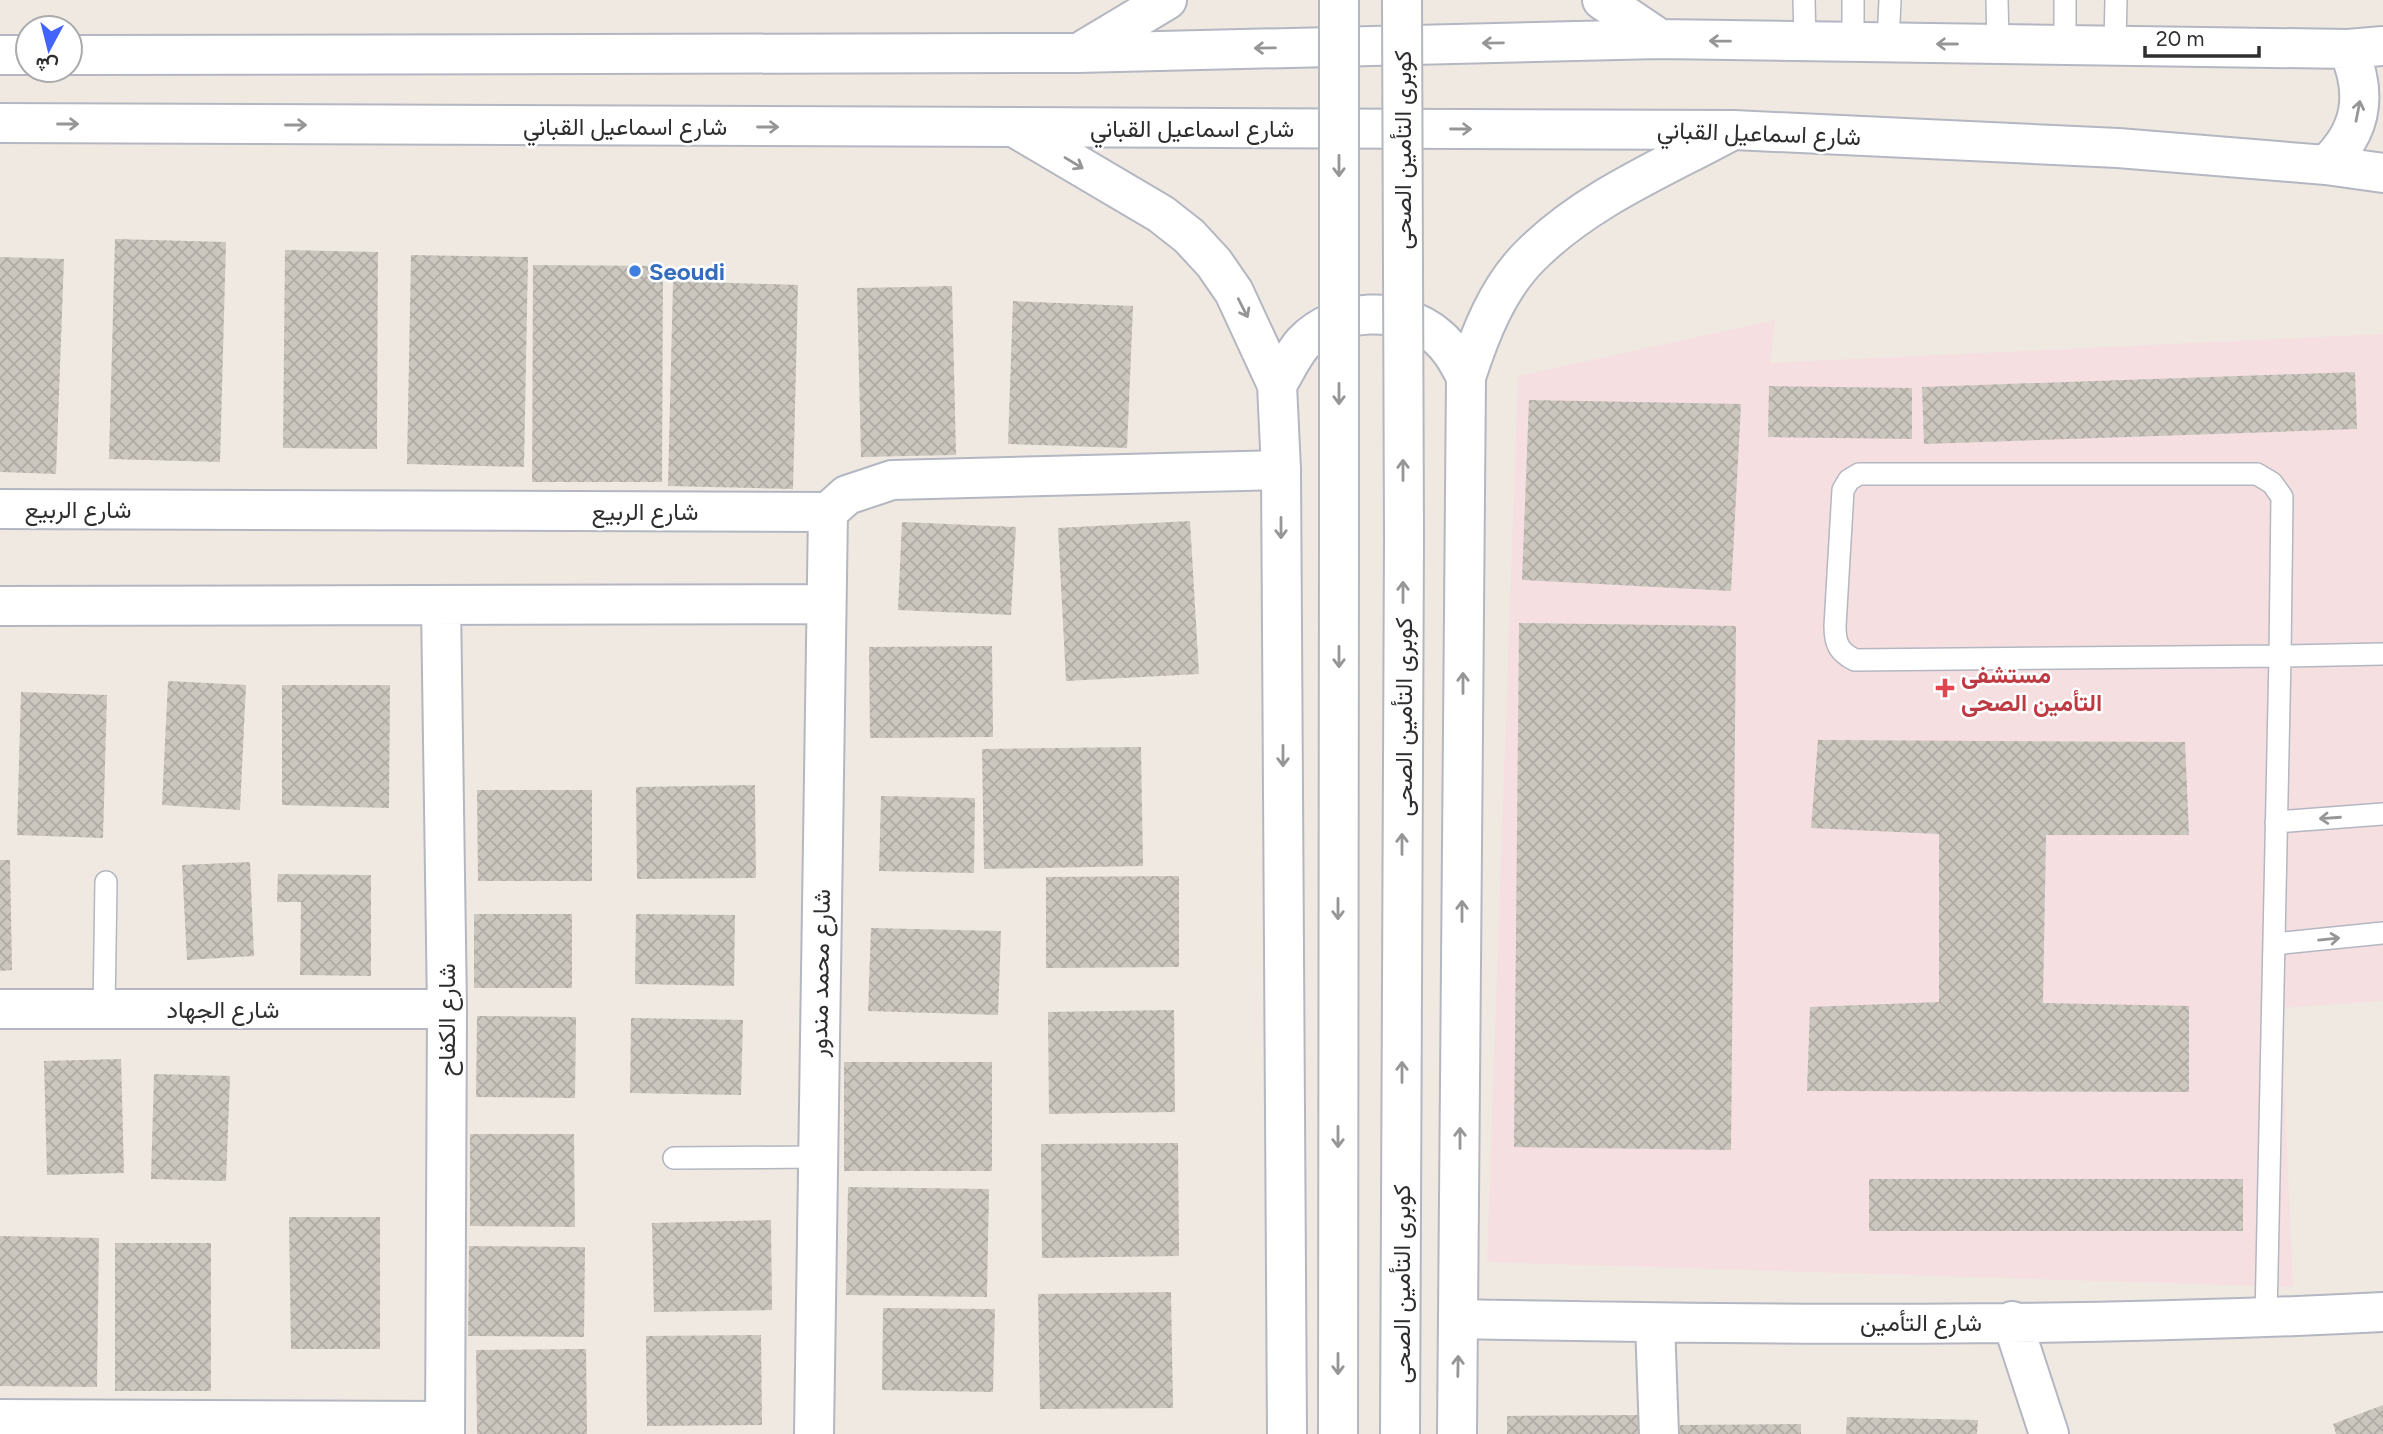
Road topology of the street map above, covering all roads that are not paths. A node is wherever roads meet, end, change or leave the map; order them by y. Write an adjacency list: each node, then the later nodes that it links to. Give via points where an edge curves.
1 (1167, 0): 18 (street)
2 (1339, 0): 54 (street, one-way to 54, bridge)
3 (1402, 0): 55 (street, كوبرى التأمين الصحى, one-way to 3, bridge)
4 (1602, 0): 11 (street)
5 (1804, 0): 12 (lane)
6 (1853, 0): 13 (lane)
7 (1890, 0): 13 (lane)
8 (1997, 0): 14 (lane)
9 (2065, 0): 15 (lane)
10 (2116, 0): 16 (lane)
11 (1660, 39): 12 (street, one-way to 11); 18 (street, one-way to 18)
12 (1805, 43): 13 (street)
13 (1870, 43): 14 (street, one-way to 13)
14 (1997, 44): 15 (street)
15 (2065, 44): 16 (street)
16 (2115, 44): 17 (street)
17 (2366, 48): 23 (street, one-way to 17, via 2353,133 2360,112 2357,69)
18 (1078, 53): 19 (street)
19 (84, 55)
20 (0, 123): 21 (street, شارع اسماعيل القباني, one-way to 21)
21 (1015, 128): 22 (street, شارع اسماعيل القباني, one-way to 22); 26 (street, one-way to 26, via 1161,214 1189,236 1234,292)
22 (1734, 130): 23 (street, شارع اسماعيل القباني, via 2118,148); 25 (street, via 1605,199 1571,220 1529,256 1480,334)
23 (2326, 166): 24 (street, شارع اسماعيل القباني)
24 (2383, 173)
25 (1466, 377): 26 (street, via 1438,337 1417,323 1368,314 1321,328 1302,344); 47 (street, one-way to 25)
26 (1278, 385): 27 (street)
27 (1281, 470): 29 (street, via 892,480 847,495); 53 (street, one-way to 53)
28 (0, 509): 29 (street, شارع الربيع)
29 (828, 512): 30 (street, شارع محمد مندور)
30 (824, 604): 32 (street); 43 (street, شارع محمد مندور)
31 (0, 606): 32 (street)
32 (441, 606): 42 (street, شارع الكفاح)
33 (2383, 654): 34 (lane)
34 (2280, 656): 34 (lane, via 2282,497 2272,483 2257,474 1859,474 1843,490 1835,641 1842,653 1855,660); 36 (lane)
35 (2383, 814): 36 (lane, one-way to 36)
36 (2276, 822): 39 (lane)
37 (106, 882): 41 (lane)
38 (2383, 933): 39 (lane, one-way to 38)
39 (2274, 944): 46 (lane)
40 (0, 1009): 41 (street, شارع الجهاد)
41 (104, 1009): 42 (street, شارع الجهاد)
42 (447, 1009): 51 (street, شارع الكفاح)
43 (818, 1157): 44 (lane); 52 (street, شارع محمد مندور)
44 (674, 1158)
45 (2383, 1312): 46 (street, شارع التأمين)
46 (2266, 1318): 48 (street, شارع التأمين)
47 (1458, 1319): 49 (street, شارع التأمين); 56 (street, one-way to 47)
48 (2012, 1321): 49 (street, شارع التأمين); 58 (street)
49 (1655, 1323): 57 (street)
50 (0, 1419): 51 (street)
51 (445, 1428)
52 (814, 1434)
53 (1287, 1434)
54 (1338, 1434)
55 (1400, 1434)
56 (1457, 1434)
57 (1659, 1434)
58 (2049, 1434)

